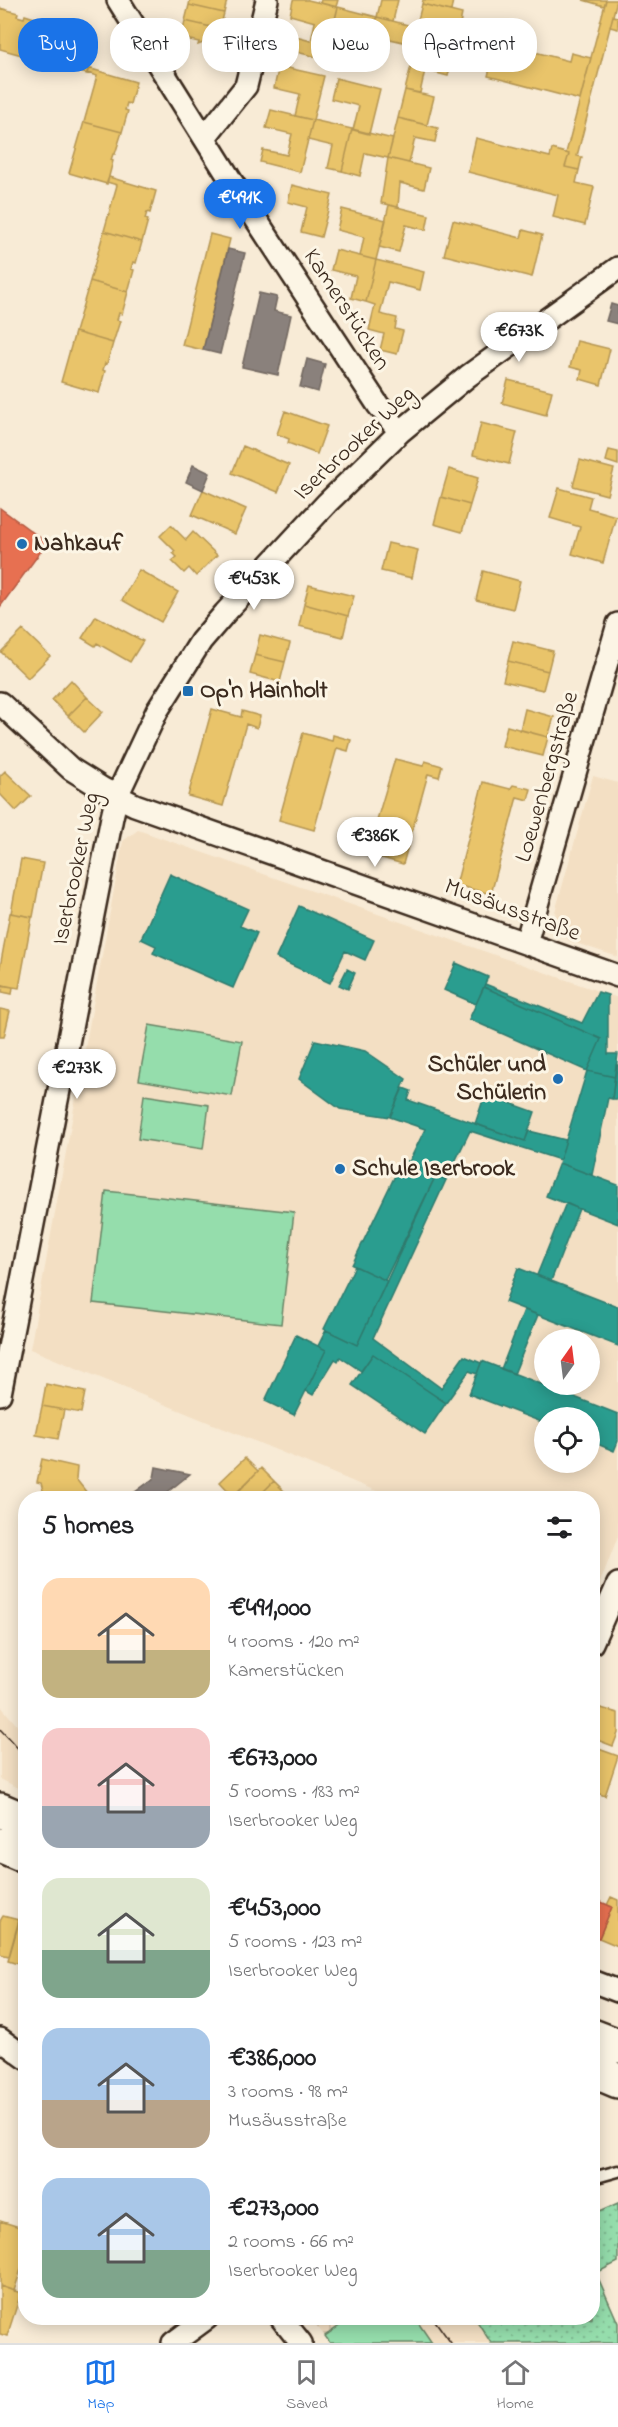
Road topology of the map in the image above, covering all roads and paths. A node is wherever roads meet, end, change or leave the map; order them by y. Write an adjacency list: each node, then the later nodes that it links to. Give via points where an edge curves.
1 (118, 0): 3 (street, Kamerstücken)
2 (267, 0): 3 (street, via 246,86)
3 (206, 136): 5 (street, Kamerstücken, via 242,198 378,405)
4 (618, 268): 5 (street, Iserbrooker Weg, via 468,376)
5 (400, 432): 8 (street, Iserbrooker Weg, via 327,503 201,641 157,711)
6 (618, 624): 9 (street, Loewenbergstraße)
7 (0, 703): 8 (street, via 70,769)
8 (117, 796): 9 (street, Musäusstraße, via 197,828); 11 (street, Iserbrooker Weg)
9 (526, 943): 10 (street, Musäusstraße)
10 (618, 976)
11 (0, 1394)
12 (618, 1584): 13 (street)
13 (600, 1624)
14 (0, 1810): 15 (main road)
15 (18, 1818)
16 (0, 1845): 17 (main road)
17 (18, 1853)
18 (600, 1984): 19 (street)
19 (618, 1991)
20 (0, 2039): 23 (street)
21 (600, 2039): 22 (main road)
22 (618, 2046)
23 (18, 2052)
24 (600, 2073): 25 (main road)
25 (618, 2081)
26 (618, 2170): 27 (lane)
27 (600, 2176)
28 (197, 2325): 30 (street)
29 (287, 2325): 31 (street)
30 (173, 2343)
31 (301, 2343)

